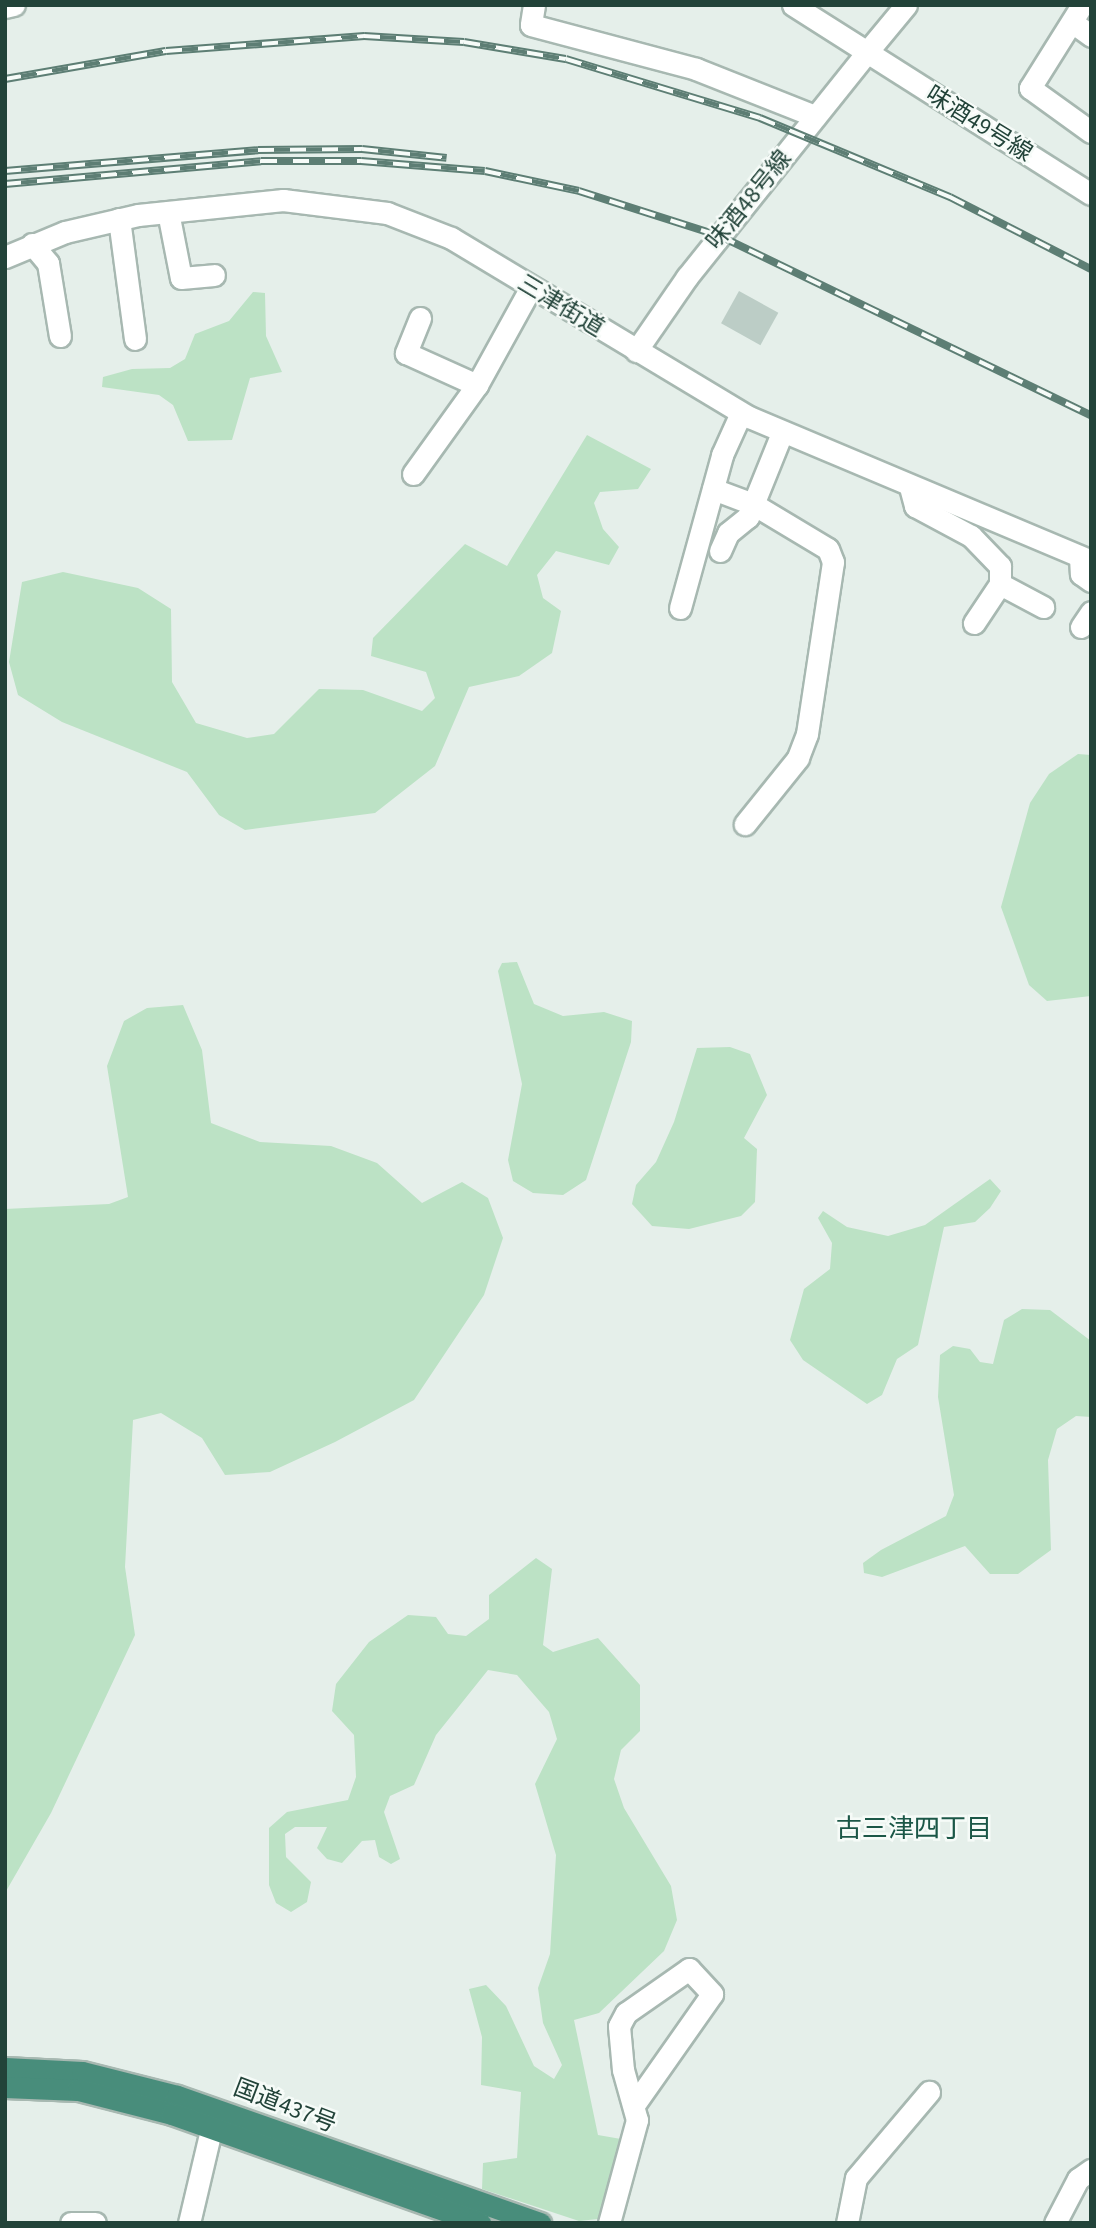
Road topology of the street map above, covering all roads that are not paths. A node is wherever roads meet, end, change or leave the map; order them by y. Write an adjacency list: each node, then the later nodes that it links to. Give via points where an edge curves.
1 (14, 5): 4 (street)
2 (534, 5): 9 (street, via 531,25 696,68)
3 (906, 5): 8 (street, 味酒48号線)
4 (5, 6)
5 (800, 7): 8 (street, 味酒49号線)
6 (1077, 13): 7 (street); 10 (street, via 1030,88)
7 (1091, 36)
8 (867, 52): 9 (street, 味酒48号線); 11 (street, 味酒49号線)
9 (815, 116): 21 (street, 味酒48号線)
10 (1091, 132)
11 (1091, 194)
12 (168, 212): 13 (street, 三津街道); 16 (street, via 181,278); 17 (street, 三津街道, via 283,201 349,204 418,223)
13 (119, 219): 14 (street, 三津街道); 20 (street)
14 (32, 244): 15 (street, 三津街道); 19 (street, via 48,263)
15 (5, 257)
16 (214, 275)
17 (531, 287): 21 (street, 三津街道); 22 (street)
18 (421, 318): 22 (street, via 406,353)
19 (60, 336)
20 (135, 339)
21 (636, 351): 23 (street, 三津街道)
22 (477, 385): 25 (street)
23 (741, 413): 24 (street, 三津街道); 27 (street)
24 (782, 433): 26 (street, 三津街道); 28 (street)
25 (413, 474)
26 (910, 487): 30 (street, 三津街道); 32 (street, via 915,506 989,550 1000,566)
27 (713, 489): 28 (street); 34 (street)
28 (753, 504): 29 (street); 36 (street, via 828,549 833,562 807,734 798,758)
29 (720, 551)
30 (1085, 559): 31 (street, via 1081,574)
31 (1091, 581)
32 (1000, 584): 33 (street); 35 (street)
33 (1043, 607)
34 (680, 608)
35 (974, 623)
36 (745, 824)
37 (5, 2068): 41 (highway, 国道437号, via 82,2072)
38 (5, 2087): 41 (highway, 国道437号, via 79,2090)
39 (929, 2092): 49 (street, via 856,2178)
40 (634, 2105): 40 (street, via 619,2026 626,2013 689,1969 712,1994); 48 (street, via 634,2143)
41 (214, 2118): 45 (street); 46 (highway, 国道437号); 47 (highway, 国道437号)
42 (1091, 2170): 50 (street, via 1078,2179)
43 (71, 2223): 44 (street)
44 (95, 2223)
45 (189, 2223)
46 (480, 2223)
47 (540, 2223)
48 (609, 2223)
49 (847, 2223)
50 (1055, 2223)

